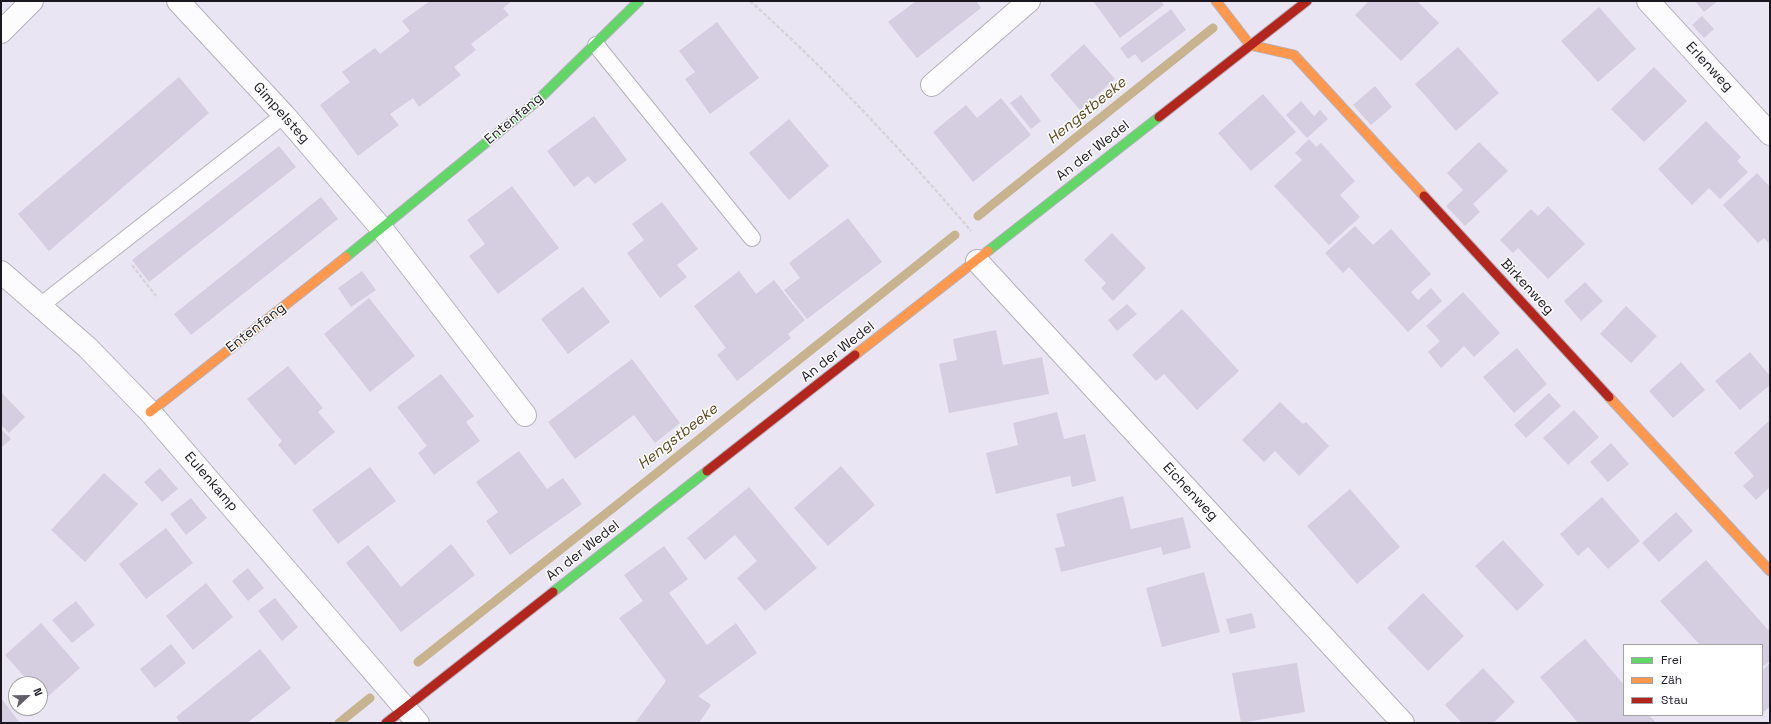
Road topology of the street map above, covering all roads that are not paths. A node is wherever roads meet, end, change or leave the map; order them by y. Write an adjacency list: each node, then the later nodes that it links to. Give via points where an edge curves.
1 (32, 1): 8 (street)
2 (178, 1): 12 (street, Gimpelsteg)
3 (639, 1): 9 (street, Entenfang)
4 (1029, 1): 11 (street)
5 (1216, 1): 10 (street)
6 (1307, 1): 10 (street, An der Wedel)
7 (1648, 1): 13 (street, Erlenweg)
8 (1, 32)
9 (596, 45): 14 (street, Entenfang, via 537,101); 15 (lane)
10 (1250, 45): 16 (street, An der Wedel); 21 (street, Birkenweg, via 1294,55)
11 (932, 85)
12 (284, 115): 14 (street, Gimpelsteg); 18 (lane)
13 (1770, 134)
14 (382, 228): 19 (street, Entenfang); 20 (street)
15 (752, 238)
16 (977, 261): 22 (street, An der Wedel); 24 (street, Eichenweg)
17 (1, 272): 18 (street, Eulenkamp)
18 (40, 306): 19 (street, Eulenkamp, via 88,348)
19 (150, 412): 22 (street, Eulenkamp)
20 (525, 415)
21 (1770, 571)
22 (411, 716): 23 (street, An der Wedel)
23 (386, 723)
24 (1403, 723)

